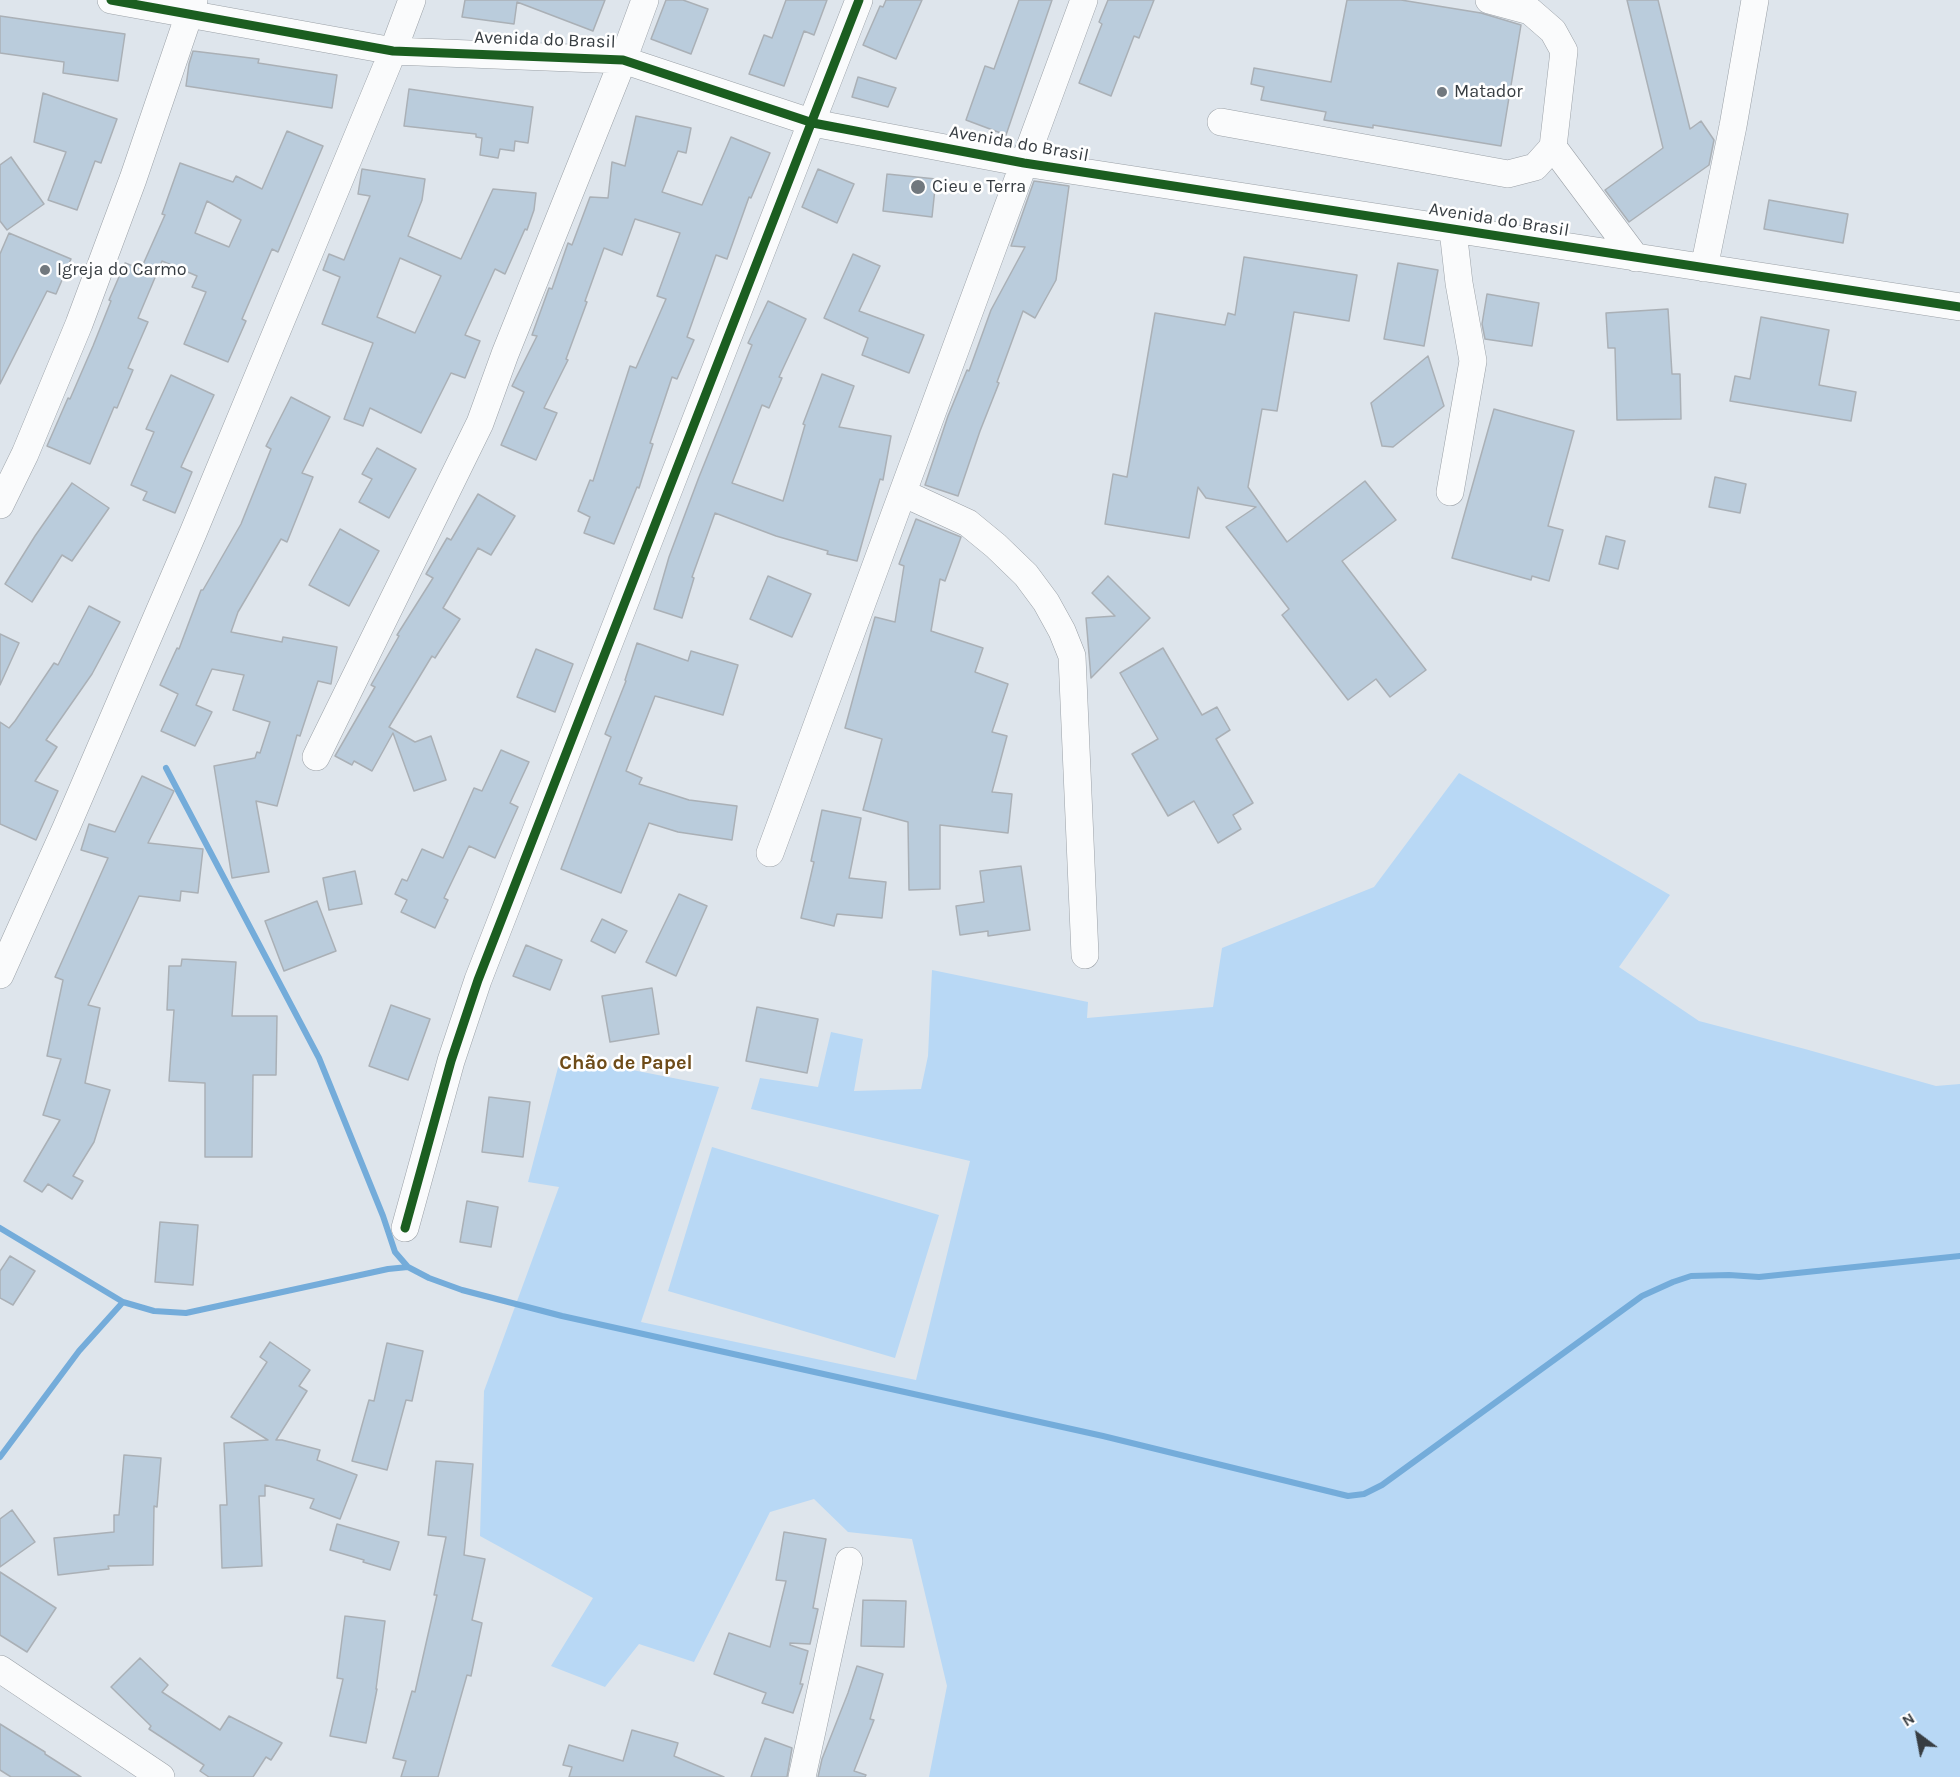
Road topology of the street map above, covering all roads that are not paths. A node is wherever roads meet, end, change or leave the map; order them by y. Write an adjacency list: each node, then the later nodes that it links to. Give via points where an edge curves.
1 (111, 0): 8 (street, Avenida do Brasil)
2 (412, 0): 9 (street)
3 (645, 0): 10 (street)
4 (859, 0): 12 (street)
5 (1084, 0): 14 (street)
6 (1489, 0): 13 (street, via 1530,11 1552,32 1564,51)
7 (1755, 0): 17 (street)
8 (192, 6): 9 (street, Avenida do Brasil); 21 (street, via 79,324)
9 (393, 51): 10 (street, Avenida do Brasil); 25 (street, via 188,544)
10 (623, 60): 12 (street, Avenida do Brasil); 22 (street, via 480,423)
11 (1221, 122): 13 (street, via 1508,174 1535,167)
12 (813, 123): 14 (street, Avenida do Brasil); 26 (street, via 478,980 451,1061)
13 (1553, 147): 16 (street)
14 (1024, 163): 15 (street, Avenida do Brasil); 20 (street)
15 (1453, 230): 16 (street, Avenida do Brasil); 19 (street, via 1473,361)
16 (1636, 258): 17 (street, Avenida do Brasil)
17 (1704, 268): 18 (street, Avenida do Brasil)
18 (1960, 307)
19 (1450, 492)
20 (903, 493): 23 (street); 24 (street, via 968,523 996,546 1026,575 1062,630 1072,656)
21 (0, 505)
22 (316, 758)
23 (770, 853)
24 (1085, 955)
25 (0, 975)
26 (405, 1228)
27 (849, 1561): 30 (street)
28 (0, 1669): 29 (street)
29 (161, 1777)
30 (802, 1777)

